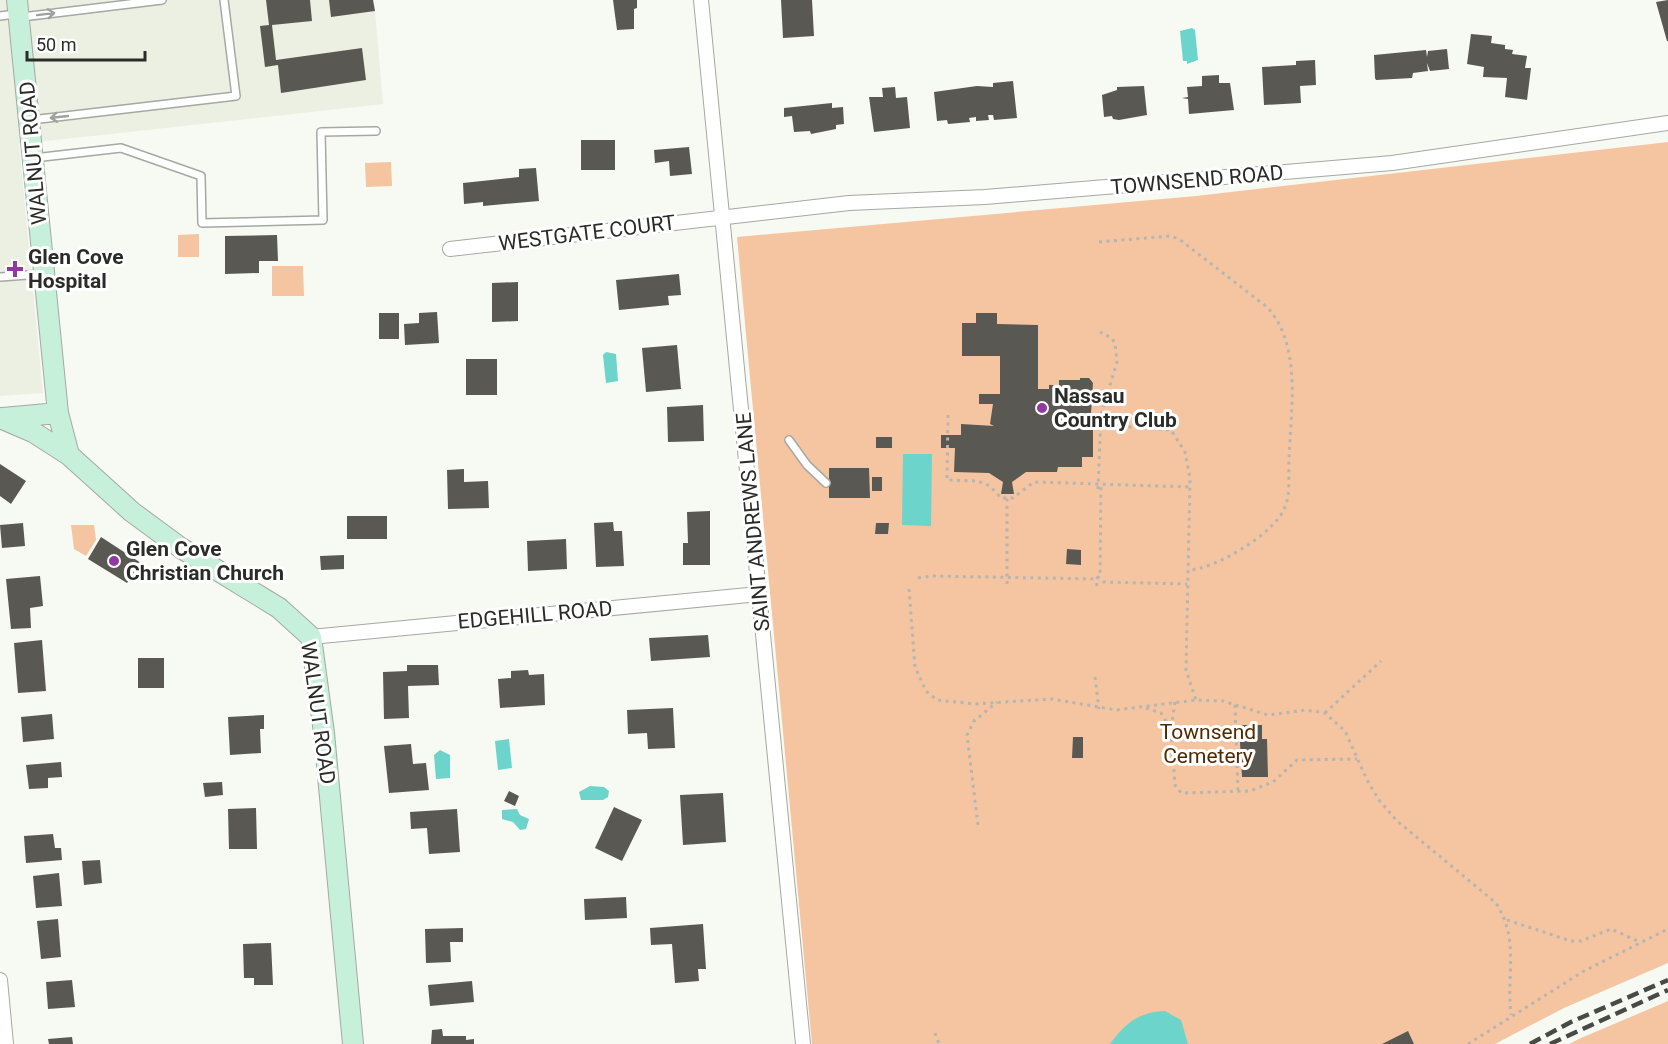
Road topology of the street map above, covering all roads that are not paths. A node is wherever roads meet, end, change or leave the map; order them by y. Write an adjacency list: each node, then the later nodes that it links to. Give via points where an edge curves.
1 (162, 0): 4 (lane, one-way to 1, via 72,11)
2 (224, 0): 5 (lane, one-way to 5, via 236,96)
3 (701, 0): 9 (street, SAINT ANDREWS LANE)
4 (14, 12): 5 (street, WALNUT ROAD)
5 (31, 120): 8 (street, WALNUT ROAD)
6 (1668, 123): 9 (street, TOWNSEND ROAD, via 1392,163 986,197 849,203)
7 (376, 131): 8 (lane, via 321,132 323,220 202,223 201,176 121,148)
8 (34, 158): 11 (street, WALNUT ROAD)
9 (724, 217): 10 (street, WESTGATE COURT); 18 (street, SAINT ANDREWS LANE)
10 (450, 249)
11 (45, 274): 12 (lane); 13 (street, WALNUT ROAD)
12 (0, 277)
13 (58, 413): 14 (street); 16 (street, WALNUT ROAD)
14 (0, 418): 16 (street, via 33,432)
15 (789, 440): 17 (lane)
16 (69, 455): 19 (street, WALNUT ROAD, via 132,512 181,548 279,608)
17 (826, 483)
18 (759, 594): 19 (street, EDGEHILL ROAD); 23 (street, SAINT ANDREWS LANE)
19 (311, 637): 22 (street, WALNUT ROAD)
20 (0, 980): 21 (street)
21 (6, 1044)
22 (353, 1044)
23 (803, 1044)

